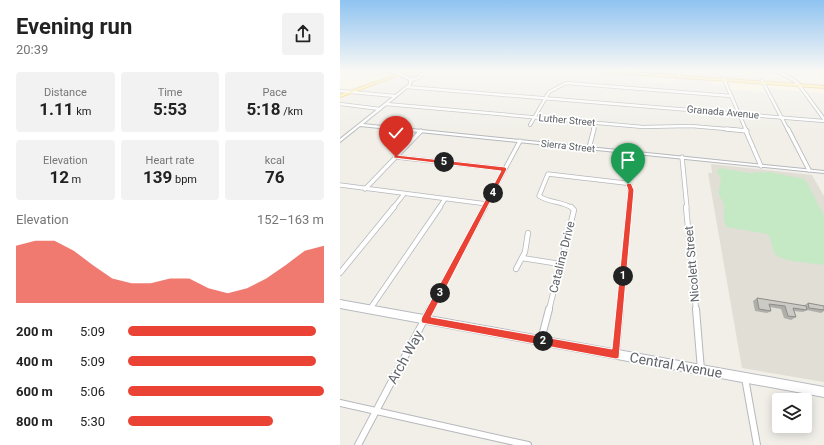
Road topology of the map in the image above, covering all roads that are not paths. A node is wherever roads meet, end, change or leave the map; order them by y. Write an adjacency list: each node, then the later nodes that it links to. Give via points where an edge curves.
1 (349, 92): 9 (main road); 10 (street)
2 (401, 92): 10 (street)
3 (466, 92): 12 (street, Granada Avenue)
4 (549, 92): 12 (street)
5 (677, 92): 11 (street)
6 (729, 92): 11 (street)
7 (767, 92): 18 (street)
8 (804, 92): 19 (street)
9 (340, 96)
10 (395, 96): 14 (street)
11 (731, 96): 16 (street)
12 (544, 98): 16 (street, Granada Avenue); 17 (street)
13 (340, 104): 15 (street)
14 (386, 104): 15 (street); 17 (street, Luther Street)
15 (380, 109): 21 (street)
16 (740, 114): 18 (street, Granada Avenue); 24 (street)
17 (534, 117): 20 (street, Luther Street); 22 (street)
18 (780, 117): 19 (street, Granada Avenue); 32 (street)
19 (824, 120)
20 (595, 123): 24 (street, Luther Street, via 643,127 691,126); 27 (street)
21 (360, 125): 23 (street, Sierra Street); 25 (street)
22 (530, 126)
23 (421, 131): 26 (street, Sierra Street); 28 (street)
24 (747, 131): 30 (street)
25 (340, 140)
26 (520, 141): 27 (street, Sierra Street); 31 (street, Arch Way)
27 (589, 148): 29 (street, Sierra Street)
28 (396, 157): 31 (street); 35 (street)
29 (682, 157): 30 (street, Sierra Street); 49 (street, Nicolett Street)
30 (761, 166): 32 (street, Sierra Street)
31 (505, 169): 38 (street, Arch Way)
32 (809, 170): 33 (street, Sierra Street)
33 (824, 172)
34 (340, 185): 35 (street)
35 (365, 189): 36 (street)
36 (404, 194): 37 (street); 43 (street)
37 (445, 199): 38 (street); 45 (street)
38 (487, 204): 46 (street, Arch Way)
39 (528, 233): 40 (street, via 529,239)
40 (522, 258): 41 (street); 42 (street)
41 (560, 264): 47 (street, Catalina Drive); 48 (street, Catalina Drive, via 574,210 539,196 548,174 630,185)
42 (516, 269)
43 (340, 273)
44 (340, 304): 45 (main road, Central Avenue)
45 (370, 310): 46 (main road, Central Avenue)
46 (425, 320): 47 (main road, Central Avenue); 53 (street, Arch Way)
47 (541, 341): 48 (main road, Central Avenue)
48 (616, 354): 49 (main road, Central Avenue)
49 (702, 370): 50 (main road, Central Avenue)
50 (745, 378): 51 (main road, Central Avenue); 56 (street)
51 (824, 392)
52 (340, 403): 53 (street)
53 (375, 411): 54 (street, Arch Way); 55 (street)
54 (358, 445)
55 (528, 445)
56 (757, 445)

